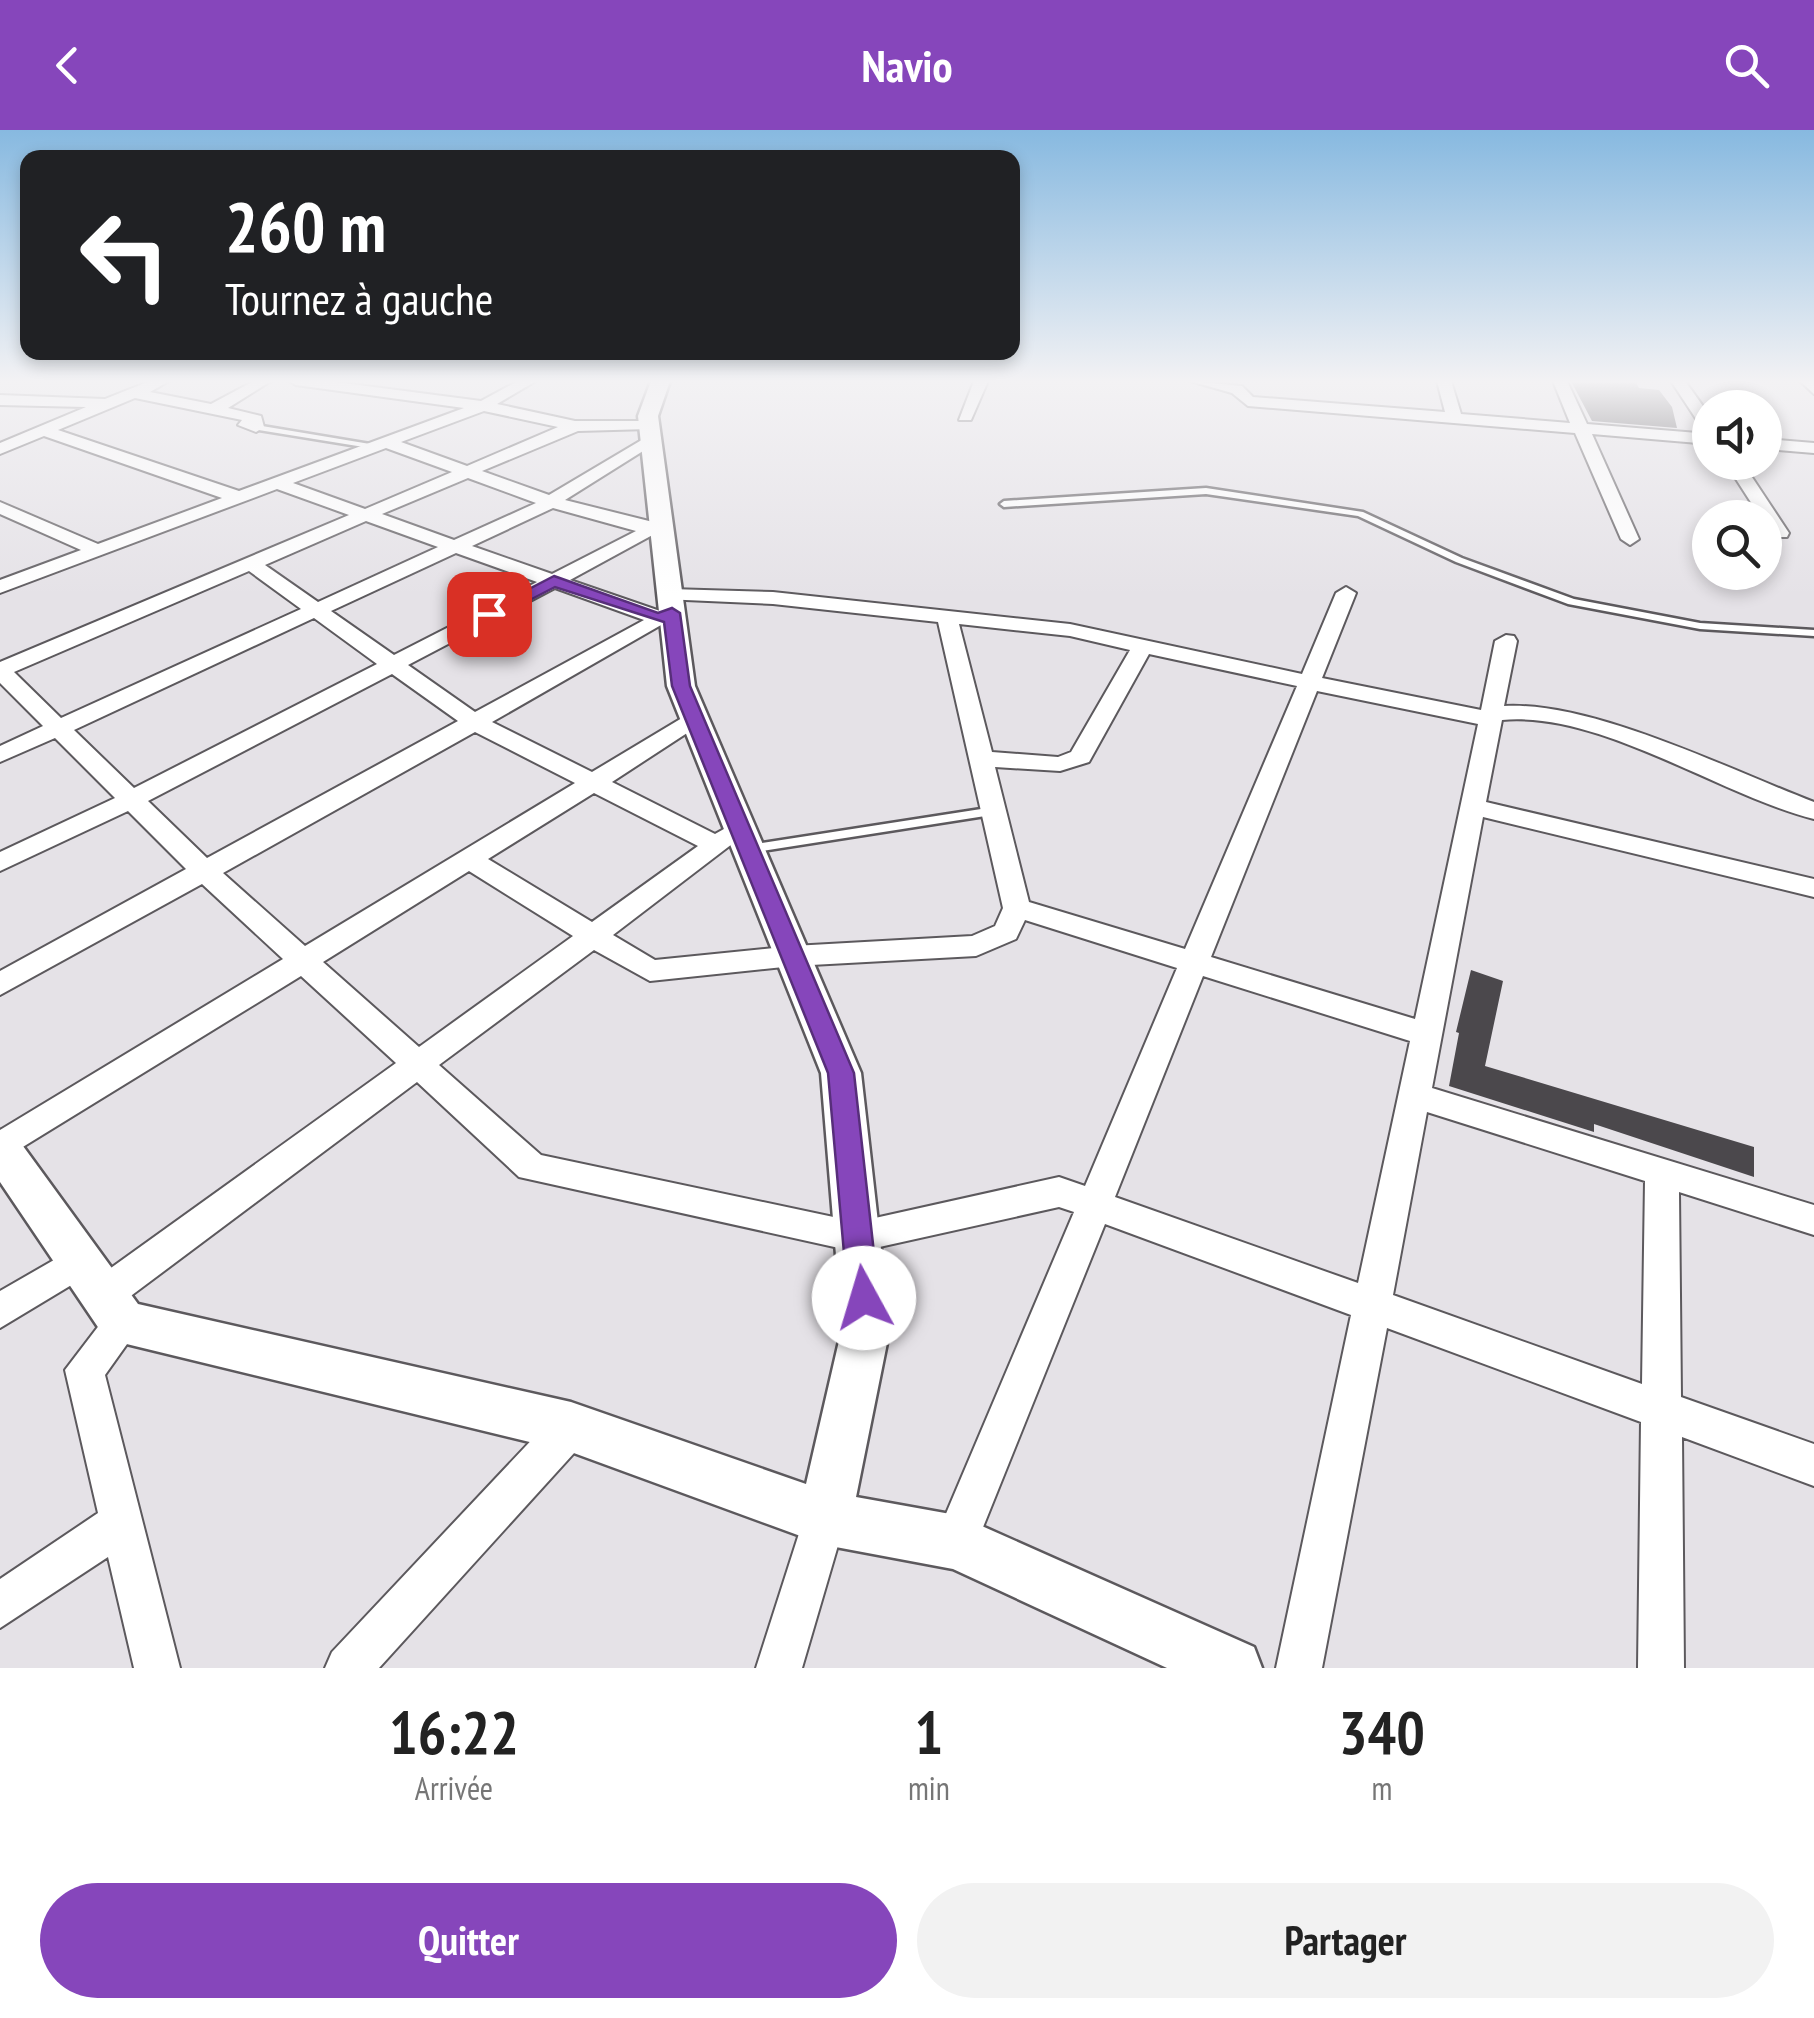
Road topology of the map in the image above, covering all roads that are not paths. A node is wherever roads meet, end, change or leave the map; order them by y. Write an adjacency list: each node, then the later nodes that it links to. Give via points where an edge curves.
1 (106, 453): 10 (street)
2 (360, 453): 9 (street)
3 (406, 453): 8 (street)
4 (512, 453): 8 (street)
5 (620, 453): 11 (street)
6 (651, 453): 15 (street)
7 (1592, 453): 16 (street)
8 (467, 472): 11 (street); 14 (street)
9 (278, 484): 10 (street); 14 (street)
10 (238, 498): 18 (street)
11 (550, 502): 15 (street); 17 (street)
12 (1004, 504): 26 (lane, via 1206,492 1360,514 1572,602 1700,626)
13 (0, 506): 18 (street)
14 (366, 515): 17 (street); 19 (street)
15 (656, 528): 20 (street); 23 (street)
16 (1630, 539)
17 (457, 547): 20 (street); 24 (street)
18 (96, 550): 21 (street)
19 (251, 564): 24 (street); 30 (street)
20 (554, 581): 23 (street); 29 (street)
21 (0, 587)
22 (1346, 593): 31 (street)
23 (667, 609): 25 (street, via 773,598); 33 (street, via 681,686); 34 (street)
24 (320, 612): 29 (street); 35 (street)
25 (946, 617): 28 (street, via 1070,630); 37 (street)
26 (1814, 634)
27 (1506, 640): 32 (street)
28 (1143, 646): 31 (street); 37 (street, via 1080,757 1060,764)
29 (393, 664): 34 (street); 39 (street)
30 (0, 671): 35 (street)
31 (1310, 682): 32 (street, via 1473,718); 52 (street)
32 (1490, 715): 40 (street); 42 (street, via 1544,716 1596,730)
33 (696, 720): 38 (street); 43 (street)
34 (474, 722): 38 (street); 46 (street)
35 (59, 729): 36 (street); 39 (street)
36 (0, 756)
37 (982, 760): 41 (street)
38 (594, 782): 43 (street); 44 (street)
39 (131, 800): 45 (street); 46 (street)
40 (1472, 806): 47 (street); 54 (street)
41 (994, 811): 43 (lane); 48 (street)
42 (1814, 812)
43 (735, 840): 49 (street); 50 (street)
44 (469, 859): 49 (street); 51 (street)
45 (0, 862)
46 (204, 871): 51 (street); 53 (street)
47 (1814, 888)
48 (1017, 908): 50 (street, via 1006,932 976,946); 52 (street)
49 (594, 935): 50 (street, via 650,970); 55 (street)
50 (793, 956): 61 (street, via 841,1073)
51 (303, 961): 55 (street); 57 (street)
52 (1194, 962): 54 (street); 59 (street)
53 (0, 984)
54 (1426, 1034): 56 (street)
55 (418, 1064): 61 (street, via 531,1167); 62 (street)
56 (1414, 1095): 58 (street); 63 (street)
57 (0, 1147): 62 (street)
58 (1662, 1172): 60 (street); 65 (street)
59 (1094, 1204): 61 (street, via 1059,1192); 63 (street); 70 (street)
60 (1814, 1220)
61 (857, 1237): 68 (street, via 866,1328)
62 (102, 1293): 64 (street); 66 (street); 69 (street, via 84,1370)
63 (1372, 1305): 65 (street); 76 (street)
64 (0, 1311)
65 (1661, 1410): 67 (street); 77 (street)
66 (571, 1428): 68 (street); 73 (street)
67 (1814, 1466)
68 (825, 1518): 70 (street); 74 (street)
69 (121, 1522): 71 (street); 72 (street)
70 (956, 1542): 75 (street)
71 (0, 1606)
72 (156, 1668)
73 (348, 1668)
74 (779, 1668)
75 (1234, 1668)
76 (1299, 1668)
77 (1661, 1668)

